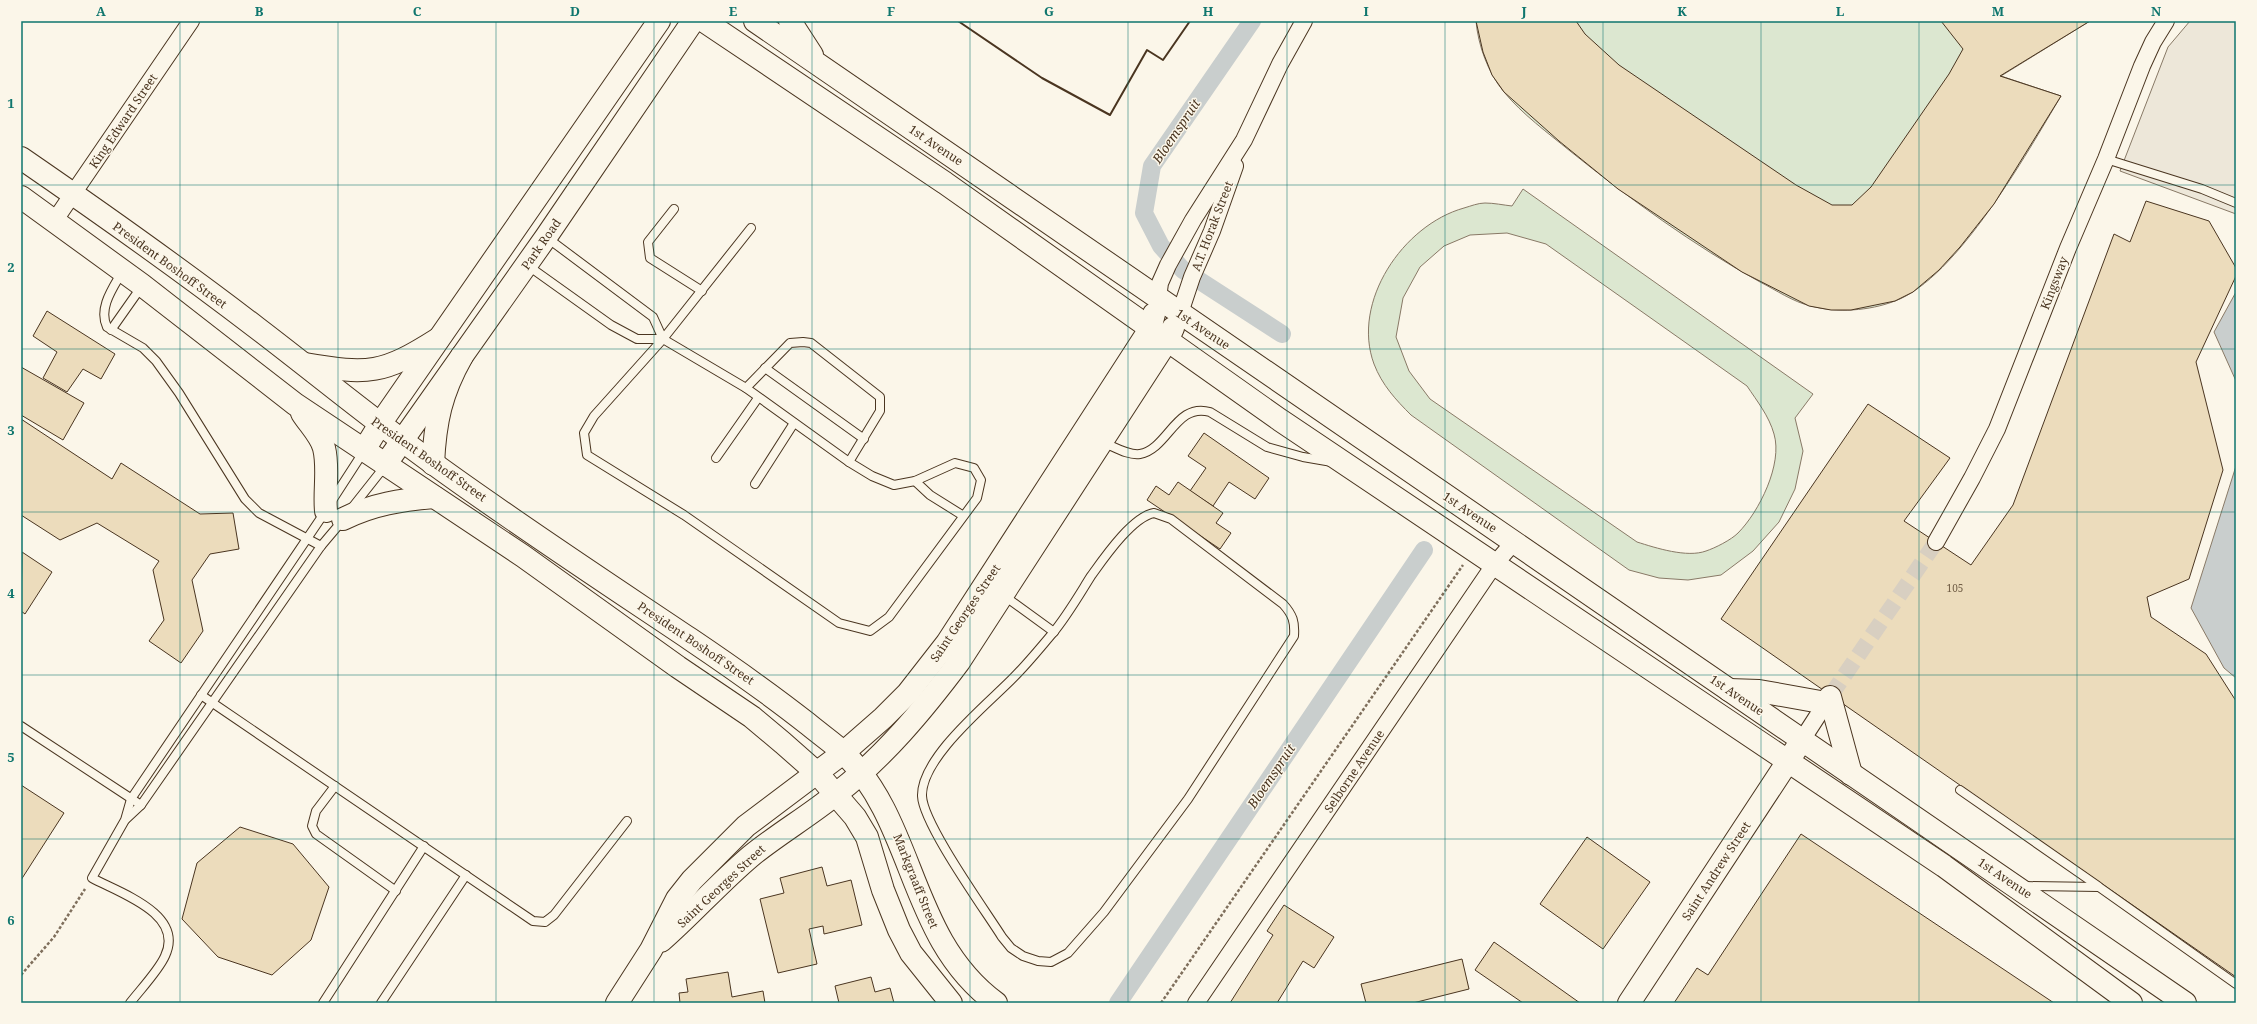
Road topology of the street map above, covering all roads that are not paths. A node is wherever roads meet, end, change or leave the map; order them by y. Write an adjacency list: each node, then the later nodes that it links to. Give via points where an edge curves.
1 (191, 21): 13 (street, King Edward Street)
2 (658, 21): 28 (street)
3 (693, 21): 19 (street, Park Road)
4 (704, 21): 27 (street, 1st Avenue, via 945,183)
5 (755, 21): 9 (street, 1st Avenue)
6 (790, 21): 9 (street)
7 (1304, 21): 10 (street, A.T. Horak Street, via 1280,64)
8 (2166, 21): 12 (street, Kingsway, via 2145,60)
9 (818, 64): 24 (street, 1st Avenue)
10 (1244, 140): 24 (street, A.T. Horak Street, via 1168,265 1160,283); 25 (street, A.T. Horak Street)
11 (21, 158): 13 (street, President Boshoff Street)
12 (2106, 159): 15 (lane, via 2202,189); 54 (street, Kingsway, via 1997,429)
13 (73, 194): 17 (street, King Edward Street); 31 (street, President Boshoff Street)
14 (21, 197): 17 (street)
15 (2236, 203)
16 (674, 209): 23 (lane, via 648,242 650,258)
17 (55, 220): 21 (street)
18 (751, 228): 23 (lane)
19 (546, 237): 20 (street, Park Road); 29 (lane, via 653,317)
20 (527, 265): 29 (lane, via 611,325 637,339); 30 (street, Park Road)
21 (123, 271): 22 (street); 26 (lane, via 111,292 103,316)
22 (142, 285): 26 (lane); 35 (street)
23 (702, 291): 29 (lane)
24 (1158, 298): 25 (street, 1st Avenue); 27 (street, Saint Georges Street)
25 (1180, 313): 27 (street, Saint Georges Street); 53 (street, 1st Avenue)
26 (111, 330): 52 (lane, via 143,348 156,361 245,499 259,513)
27 (1158, 335): 40 (street, Saint Georges Street); 44 (street, 1st Avenue); 65 (street, Saint Georges Street, via 947,643 908,693)
28 (438, 339): 31 (street, via 385,368 349,372); 37 (street)
29 (663, 339): 33 (lane); 51 (lane, via 594,416 584,433 587,455 684,515 839,623 870,631 889,617)
30 (462, 356): 39 (street, Park Road); 45 (street, via 444,392 438,413)
31 (302, 363): 37 (street, President Boshoff Street)
32 (765, 368): 33 (lane); 38 (lane); 38 (lane, via 790,343 811,344 880,397 880,411)
33 (746, 388): 34 (lane)
34 (758, 398): 36 (lane); 42 (lane)
35 (295, 404): 41 (street); 50 (street, via 324,447 324,488)
36 (794, 423): 43 (lane); 48 (lane)
37 (380, 424): 39 (street, President Boshoff Street); 41 (street)
38 (864, 439): 43 (lane)
39 (403, 441): 45 (street, President Boshoff Street); 46 (street, Park Road)
40 (1101, 442): 44 (lane, via 1140,454 1150,450 1186,415 1194,410 1202,410 1210,412 1267,447 1322,461); 57 (street, Saint Georges Street)
41 (364, 450): 46 (street); 50 (lane)
42 (716, 458)
43 (849, 462): 47 (lane, via 894,485)
44 (1344, 463): 56 (street, 1st Avenue)
45 (433, 464): 65 (street, President Boshoff Street, via 756,684)
46 (385, 465): 49 (street); 50 (lane)
47 (915, 481): 51 (lane, via 930,495); 51 (lane, via 955,463 974,468 982,480 977,498)
48 (755, 484)
49 (434, 497): 50 (street, via 384,503); 67 (street, via 523,556 752,717)
50 (334, 515): 52 (lane); 55 (lane)
51 (962, 515)
52 (308, 540): 55 (lane); 60 (lane)
53 (1514, 542): 56 (street, Selborne Avenue); 59 (street, 1st Avenue)
54 (1936, 542)
55 (321, 546): 62 (lane)
56 (1494, 565): 66 (street, 1st Avenue); 90 (street, Selborne Avenue)
57 (1002, 594): 58 (lane); 68 (street, Saint Georges Street, via 959,662 925,708)
58 (1054, 632): 58 (lane, via 1103,559 1134,525 1146,515 1154,513 1171,519 1283,604 1292,614 1295,624 1294,636 1282,657 1188,799 1104,912 1068,953 1051,962 1023,956 1011,948 1002,937 936,832 922,796 925,781 938,755)
59 (1729, 690): 61 (street); 64 (street, 1st Avenue)
60 (201, 695): 62 (lane); 73 (lane)
61 (1829, 698): 64 (street); 69 (street)
62 (212, 703): 70 (lane); 74 (lane)
63 (21, 726): 73 (lane)
64 (1802, 740): 66 (street, Saint Andrew Street); 69 (street, 1st Avenue)
65 (843, 753): 67 (street, Saint Georges Street); 68 (street, Markgraaff Street)
66 (1788, 761): 91 (street, Saint Andrew Street); 92 (street, 1st Avenue, via 1944,866)
67 (817, 773): 72 (street); 82 (street, Saint Georges Street, via 752,822 712,857 677,899)
68 (861, 773): 72 (street, Saint Georges Street); 89 (street, Markgraaff Street, via 878,798 895,831 930,922 950,956 966,976)
69 (1851, 774): 79 (street, 1st Avenue)
70 (335, 786): 77 (lane); 81 (lane, via 316,811 312,826 316,834)
71 (1960, 790): 80 (lane)
72 (836, 795): 82 (street, Saint Georges Street, via 751,856); 88 (street, via 855,817 867,837 883,890 911,953)
73 (131, 799): 74 (lane); 75 (lane)
74 (141, 805): 75 (lane)
75 (125, 820): 84 (lane, via 92,878 151,910 164,922 169,933 165,956)
76 (627, 821): 78 (lane, via 554,915 545,922 533,921)
77 (424, 846): 78 (lane); 81 (lane)
78 (466, 875): 86 (lane)
79 (2018, 886): 80 (lane); 93 (street, 1st Avenue)
80 (2099, 887): 83 (lane)
81 (396, 891): 85 (lane)
82 (651, 950): 87 (street, Saint Georges Street)
83 (2236, 984)
84 (130, 1003)
85 (323, 1003)
86 (380, 1003)
87 (617, 1003)
88 (951, 1003)
89 (996, 1003)
90 (1196, 1003)
91 (1629, 1003)
92 (2131, 1003)
93 (2185, 1003)

